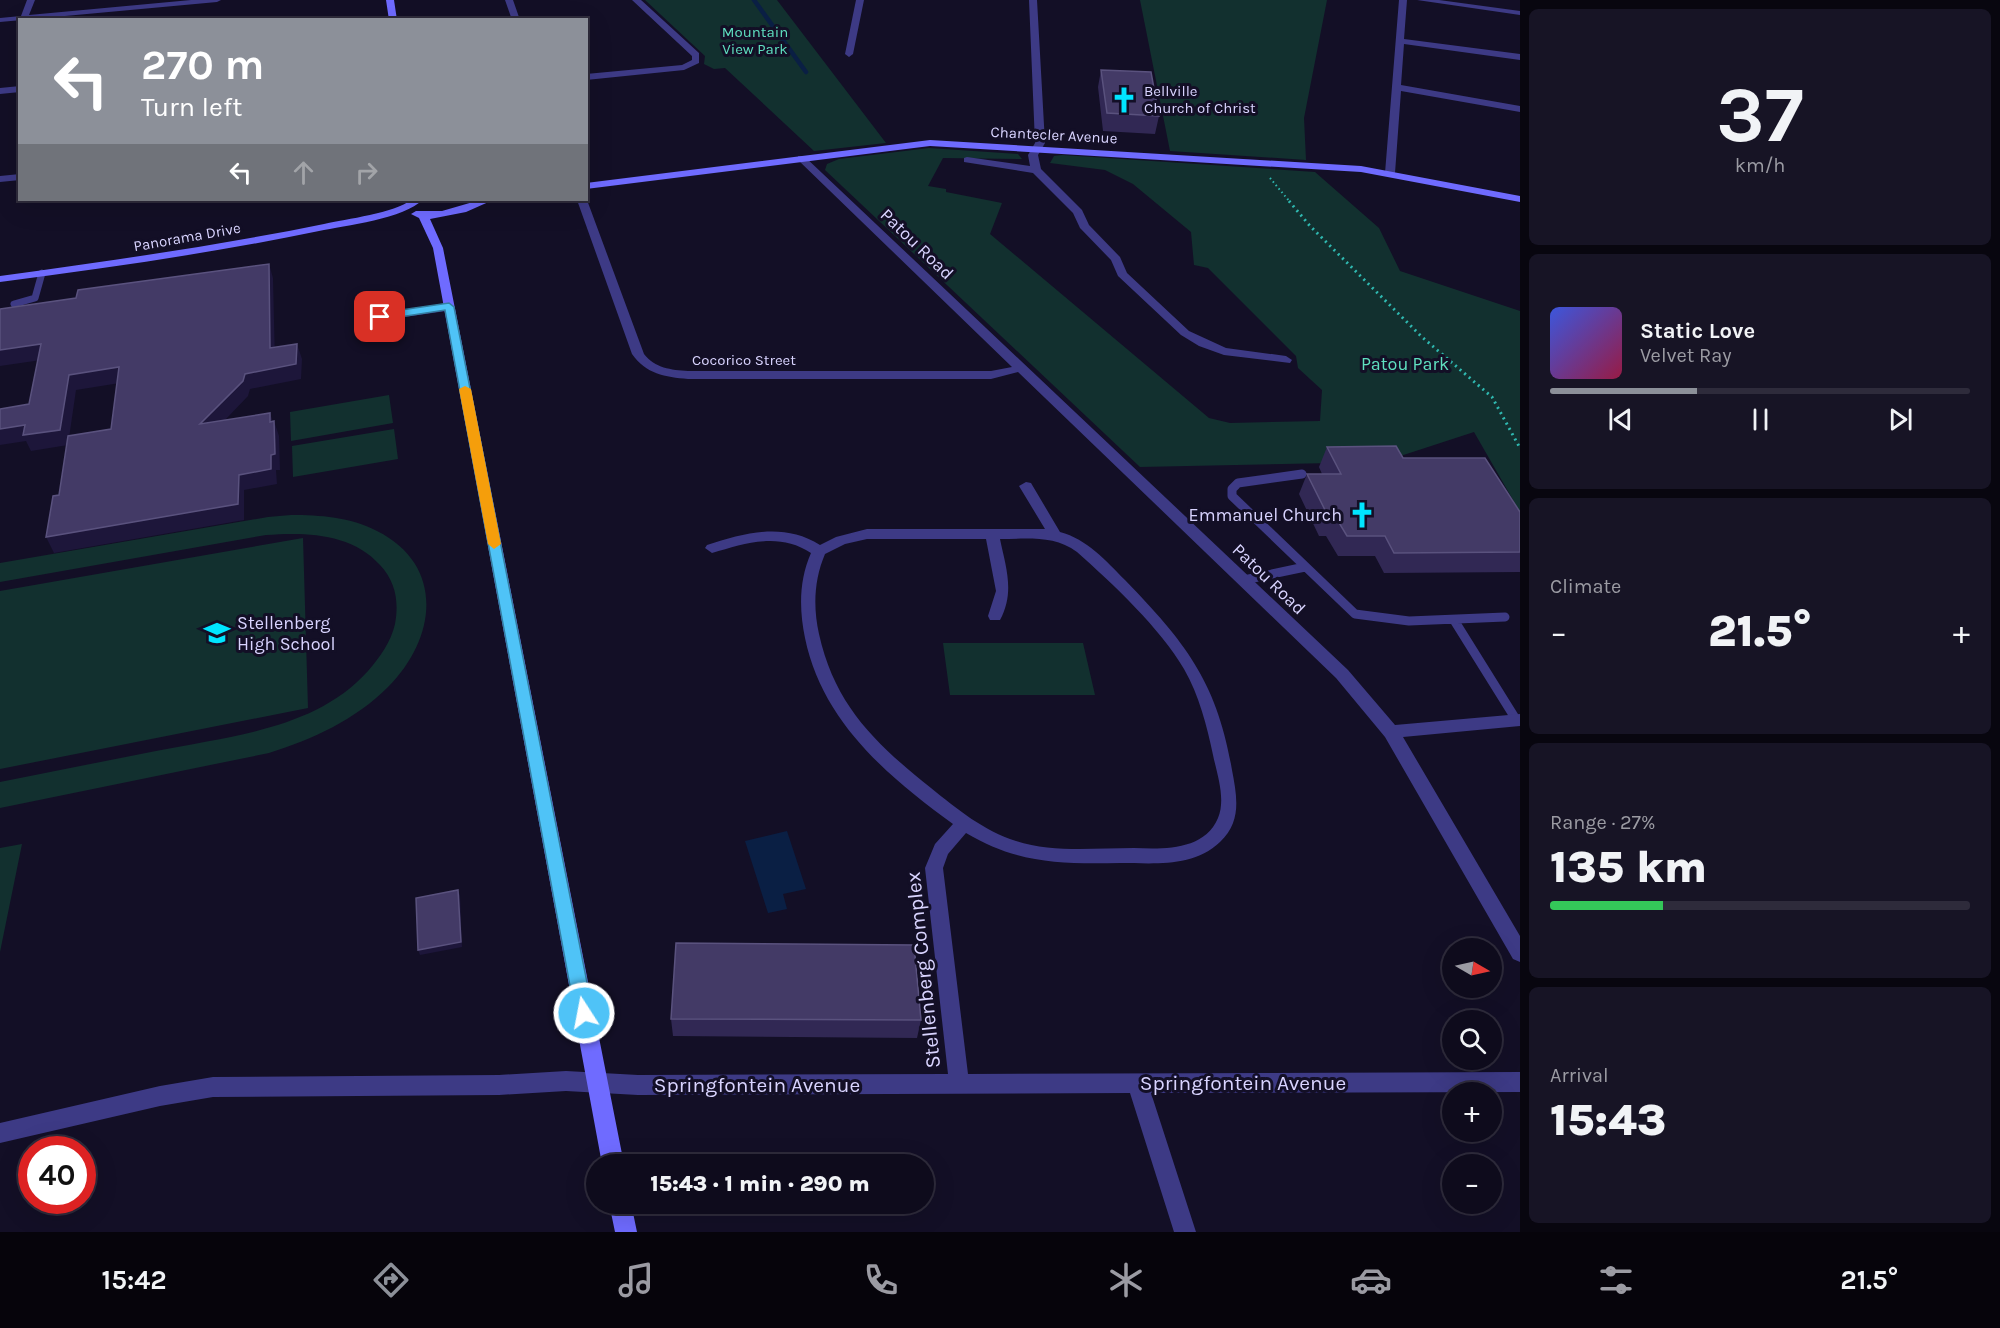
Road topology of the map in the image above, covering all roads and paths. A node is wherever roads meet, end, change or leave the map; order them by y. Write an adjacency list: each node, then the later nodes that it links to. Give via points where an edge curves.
1 (31, 0): 11 (street)
2 (217, 0): 11 (street)
3 (390, 0): 12 (street)
4 (509, 0): 13 (street)
5 (636, 0): 19 (street, via 696,55 696,61 684,67)
6 (860, 0): 17 (street)
7 (1033, 0): 24 (street, via 1040,142)
8 (1403, 0): 16 (street)
9 (1421, 0): 10 (street)
10 (1520, 12)
11 (24, 18)
12 (393, 18)
13 (515, 18)
14 (18, 19): 15 (street)
15 (0, 21)
16 (1400, 41): 18 (street); 20 (street)
17 (849, 54)
18 (1520, 57)
19 (588, 77)
20 (1396, 87): 23 (street); 29 (street)
21 (18, 89): 22 (street)
22 (0, 91)
23 (1520, 109)
24 (1037, 148): 25 (street, Chantecler Avenue, via 923,143); 27 (street, Chantecler Avenue); 28 (street, via 1033,155)
25 (801, 158): 32 (street, Chantecler Avenue); 46 (street, Patou Road)
26 (968, 160): 28 (street)
27 (1270, 163): 29 (street, Chantecler Avenue); 47 (path, via 1268,176 1310,226 1422,337 1492,397)
28 (1036, 170): 45 (street, via 1078,213 1083,226 1116,259 1122,273 1185,333 1224,351)
29 (1390, 173): 33 (street, Chantecler Avenue)
30 (18, 177): 31 (street)
31 (0, 179)
32 (588, 186)
33 (1520, 199)
34 (486, 201): 39 (street)
35 (582, 201): 46 (street, Cocorico Street, via 638,354 657,370 688,375 991,375)
36 (414, 202): 37 (street, Panorama Drive); 38 (street, via 412,213)
37 (378, 216): 38 (street, Panorama Drive); 40 (street, Panorama Drive, via 160,258)
38 (420, 216): 39 (street); 39 (street, Panorama Drive, via 439,215)
39 (444, 221): 43 (street)
40 (42, 273): 41 (street, Panorama Drive); 42 (lane, via 35,298)
41 (0, 279)
42 (14, 304)
43 (449, 307): 44 (lane); 64 (street)
44 (380, 317)
45 (1286, 360)
46 (1022, 368): 55 (street, Patou Road)
47 (1520, 448)
48 (1302, 474): 54 (lane, via 1238,483 1232,496)
49 (1026, 486): 51 (street)
50 (992, 534): 51 (street); 53 (street, via 867,534 841,540); 56 (street, via 1003,591)
51 (1055, 535): 61 (street, via 1079,546 1185,657 1203,687 1219,738 1230,798 1228,813 1214,838 1175,855 1050,856 1008,846)
52 (712, 548): 53 (street, via 771,535 794,538)
53 (819, 551): 61 (street, via 808,582 808,615 812,643 832,700 885,760)
54 (1305, 567): 55 (lane); 58 (lane, via 1355,614 1370,618)
55 (1244, 580): 60 (street, Patou Road, via 1342,674)
56 (995, 616)
57 (1505, 617): 58 (lane)
58 (1454, 620): 59 (lane)
59 (1519, 721): 60 (street)
60 (1391, 732): 62 (street, Patou Road)
61 (964, 824): 66 (street, Stellenberg Complex, via 944,844 934,868)
62 (1520, 953)
63 (1520, 1082): 65 (street, Springfontein Avenue)
64 (597, 1083): 66 (street, Springfontein Avenue); 67 (street, Springfontein Avenue, via 213,1087); 68 (street)
65 (1137, 1083): 66 (street, Springfontein Avenue); 71 (street)
66 (959, 1084)
67 (0, 1133)
68 (611, 1154)
69 (622, 1214): 70 (street)
70 (626, 1232)
71 (1185, 1232)

